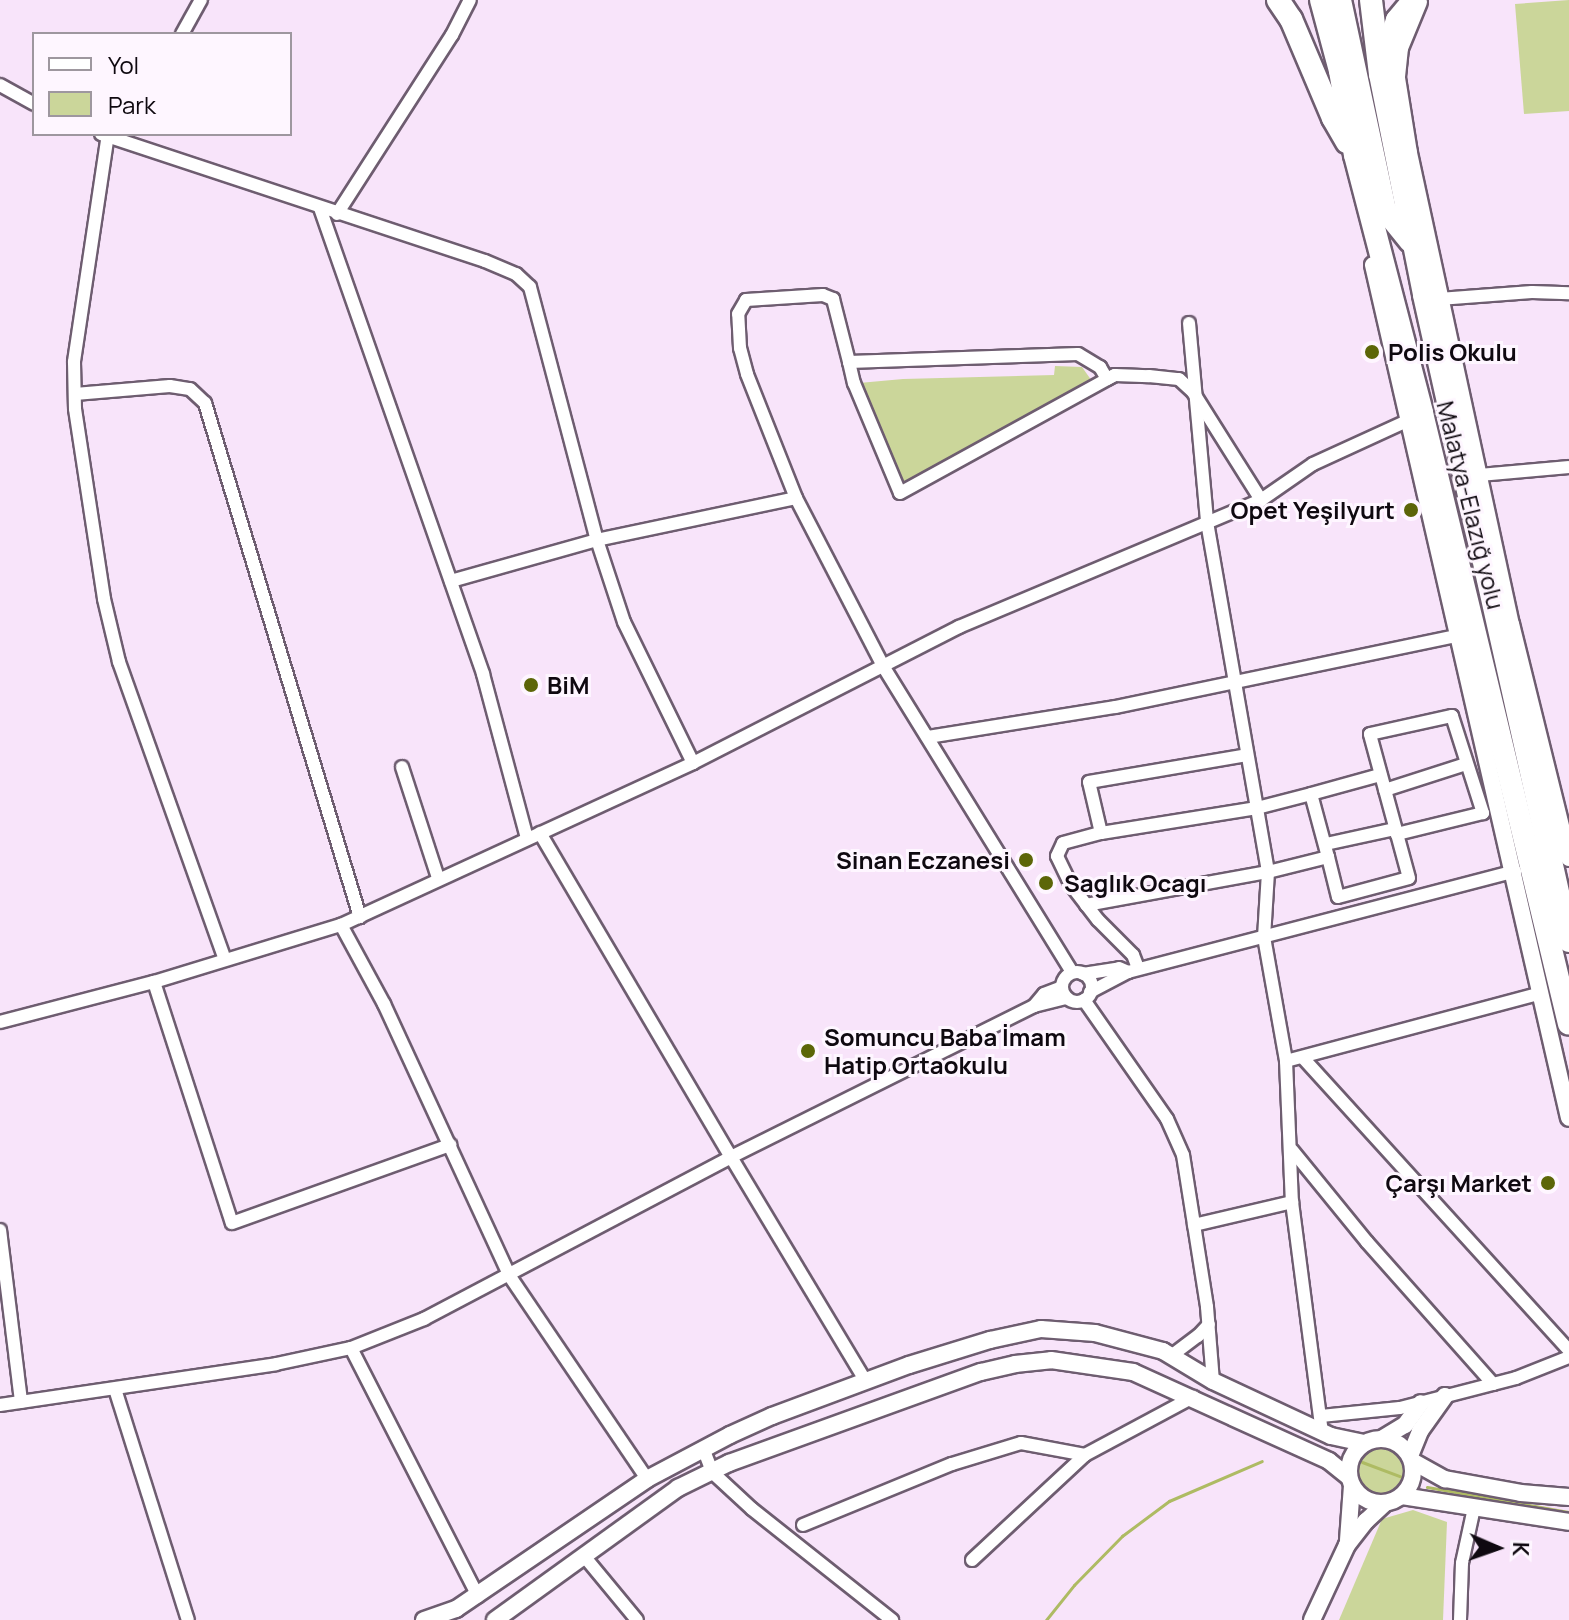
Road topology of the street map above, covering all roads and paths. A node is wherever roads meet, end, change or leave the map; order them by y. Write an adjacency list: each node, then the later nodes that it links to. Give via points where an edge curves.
1 (201, 0): 7 (street)
2 (1278, 0): 13 (highway)
3 (1371, 0): 8 (highway, Malatya-Elazığ yolu)
4 (1417, 0): 8 (highway, via 1397,20); 19 (main road, via 1400,48 1397,78)
5 (466, 1): 15 (street, via 452,35)
6 (1332, 3): 13 (highway, Malatya-Elazığ yolu); 17 (highway, via 1385,210)
7 (183, 32)
8 (1380, 74): 17 (highway, Malatya-Elazığ yolu)
9 (0, 85): 10 (street)
10 (32, 103)
11 (105, 136): 24 (street, via 74,362)
12 (108, 136): 14 (street)
13 (1355, 155): 16 (highway); 70 (highway, Malatya-Elazığ yolu)
14 (320, 208): 15 (street); 33 (street)
15 (337, 214): 32 (street, via 485,261 516,274 530,287)
16 (1363, 216): 26 (main road)
17 (1413, 245): 25 (highway, Malatya-Elazığ yolu)
18 (1569, 293): 19 (street)
19 (1439, 299): 28 (main road)
20 (1189, 323): 23 (street)
21 (849, 362): 22 (street, via 1078,354 1100,367 1107,379); 22 (street, via 900,493); 29 (street, via 833,299 823,295 746,300 738,308 747,374)
22 (1115, 375): 23 (street, via 1179,379)
23 (1193, 392): 30 (street); 31 (street)
24 (75, 394): 58 (street, via 170,386 190,389 205,403); 62 (street, via 104,599 119,662)
25 (1451, 416): 34 (main road); 61 (highway, Malatya-Elazığ yolu)
26 (1407, 421): 30 (street, via 1313,464); 35 (main road)
27 (1569, 467): 28 (street)
28 (1480, 475): 34 (main road)
29 (796, 498): 32 (street); 36 (street)
30 (1261, 500): 31 (street)
31 (1207, 522): 36 (street, via 959,627); 37 (street)
32 (597, 540): 33 (street); 40 (street, via 624,622)
33 (451, 581): 51 (street, via 483,674)
34 (1511, 624): 47 (main road)
35 (1457, 636): 37 (street); 54 (main road)
36 (883, 666): 38 (street); 40 (street)
37 (1234, 680): 38 (street, via 1116,707); 39 (street)
38 (928, 737): 64 (street)
39 (1247, 755): 46 (street); 50 (street, via 1089,782)
40 (693, 763): 49 (street)
41 (1466, 764): 43 (street, via 1452,716 1370,734); 44 (street); 48 (street, via 1483,813)
42 (402, 767): 56 (street)
43 (1380, 775): 44 (street); 45 (street)
44 (1385, 790): 48 (street)
45 (1311, 794): 46 (street); 52 (street)
46 (1257, 808): 50 (street); 55 (street)
47 (1564, 814): 53 (main road)
48 (1396, 831): 52 (street); 52 (street, via 1409,878 1338,897)
49 (540, 833): 51 (street); 77 (street)
50 (1101, 833): 57 (street, via 1063,843 1057,856)
51 (527, 838): 56 (street)
52 (1327, 850): 55 (street)
53 (1569, 858)
54 (1515, 871): 60 (street); 67 (main road); 71 (main road)
55 (1268, 872): 57 (street); 60 (street)
56 (438, 878): 58 (street)
57 (1086, 905): 63 (street, via 1133,955)
58 (360, 917): 59 (street)
59 (341, 925): 62 (street); 75 (street)
60 (1264, 937): 63 (street); 73 (street)
61 (1569, 941)
62 (225, 959): 65 (street)
63 (1133, 970): 64 (street); 68 (street)
64 (1078, 973): 66 (street, via 1065,978); 68 (street, via 1091,983)
65 (154, 982): 69 (street); 75 (street, via 232,1223)
66 (1064, 992): 68 (street); 77 (street, via 1044,994 1034,1006)
67 (1538, 994): 72 (street); 74 (main road)
68 (1087, 996): 79 (street, via 1167,1119 1183,1155)
69 (0, 1022)
70 (1569, 1024)
71 (1569, 1034)
72 (1304, 1059): 73 (street); 84 (street)
73 (1286, 1061): 76 (street)
74 (1569, 1118)
75 (450, 1145): 81 (street)
76 (1292, 1150): 78 (street); 89 (street)
77 (731, 1157): 81 (street); 87 (street)
78 (1292, 1202): 79 (street); 96 (street)
79 (1194, 1225): 82 (street)
80 (0, 1230): 93 (street)
81 (509, 1275): 83 (street, via 424,1319); 103 (street)
82 (1209, 1324): 85 (street); 88 (street)
83 (351, 1348): 90 (street); 114 (street)
84 (1569, 1350)
85 (1171, 1356): 87 (main road, via 1095,1333 1041,1329); 88 (main road)
86 (1569, 1357): 89 (street)
87 (865, 1380): 99 (main road)
88 (1213, 1381): 96 (main road)
89 (1493, 1384): 91 (street)
90 (115, 1389): 93 (street); 115 (street)
91 (1445, 1396): 94 (street); 101 (main road, via 1425,1422)
92 (1193, 1397): 100 (street); 102 (main road, via 1113,1367 1051,1360 1015,1364); 104 (main road, via 1329,1461)
93 (21, 1402): 95 (street)
94 (1421, 1403): 96 (street); 97 (main road, via 1405,1425)
95 (0, 1405)
96 (1321, 1424): 98 (main road)
97 (1383, 1438): 98 (main road); 101 (main road, via 1399,1444)
98 (1364, 1443): 104 (main road, via 1351,1458)
99 (703, 1448): 102 (street); 103 (main road)
100 (1085, 1455): 110 (street, via 1021,1443 952,1464); 113 (street)
101 (1411, 1458): 105 (main road, via 1412,1482); 106 (main road, via 1445,1479)
102 (712, 1472): 112 (main road, via 678,1488); 119 (street)
103 (647, 1479): 114 (main road)
104 (1351, 1482): 107 (main road, via 1366,1500); 111 (main road, via 1354,1501)
105 (1402, 1496): 107 (main road); 108 (main road)
106 (1569, 1497)
107 (1385, 1503): 111 (main road)
108 (1474, 1508): 109 (main road); 121 (street, via 1462,1563)
109 (1569, 1522)
110 (803, 1525)
111 (1347, 1545): 120 (main road)
112 (584, 1556): 117 (main road); 118 (street)
113 (972, 1560)
114 (478, 1596): 116 (main road)
115 (188, 1620)
116 (424, 1620)
117 (495, 1620)
118 (637, 1620)
119 (892, 1620)
120 (1312, 1620)
121 (1460, 1620)

